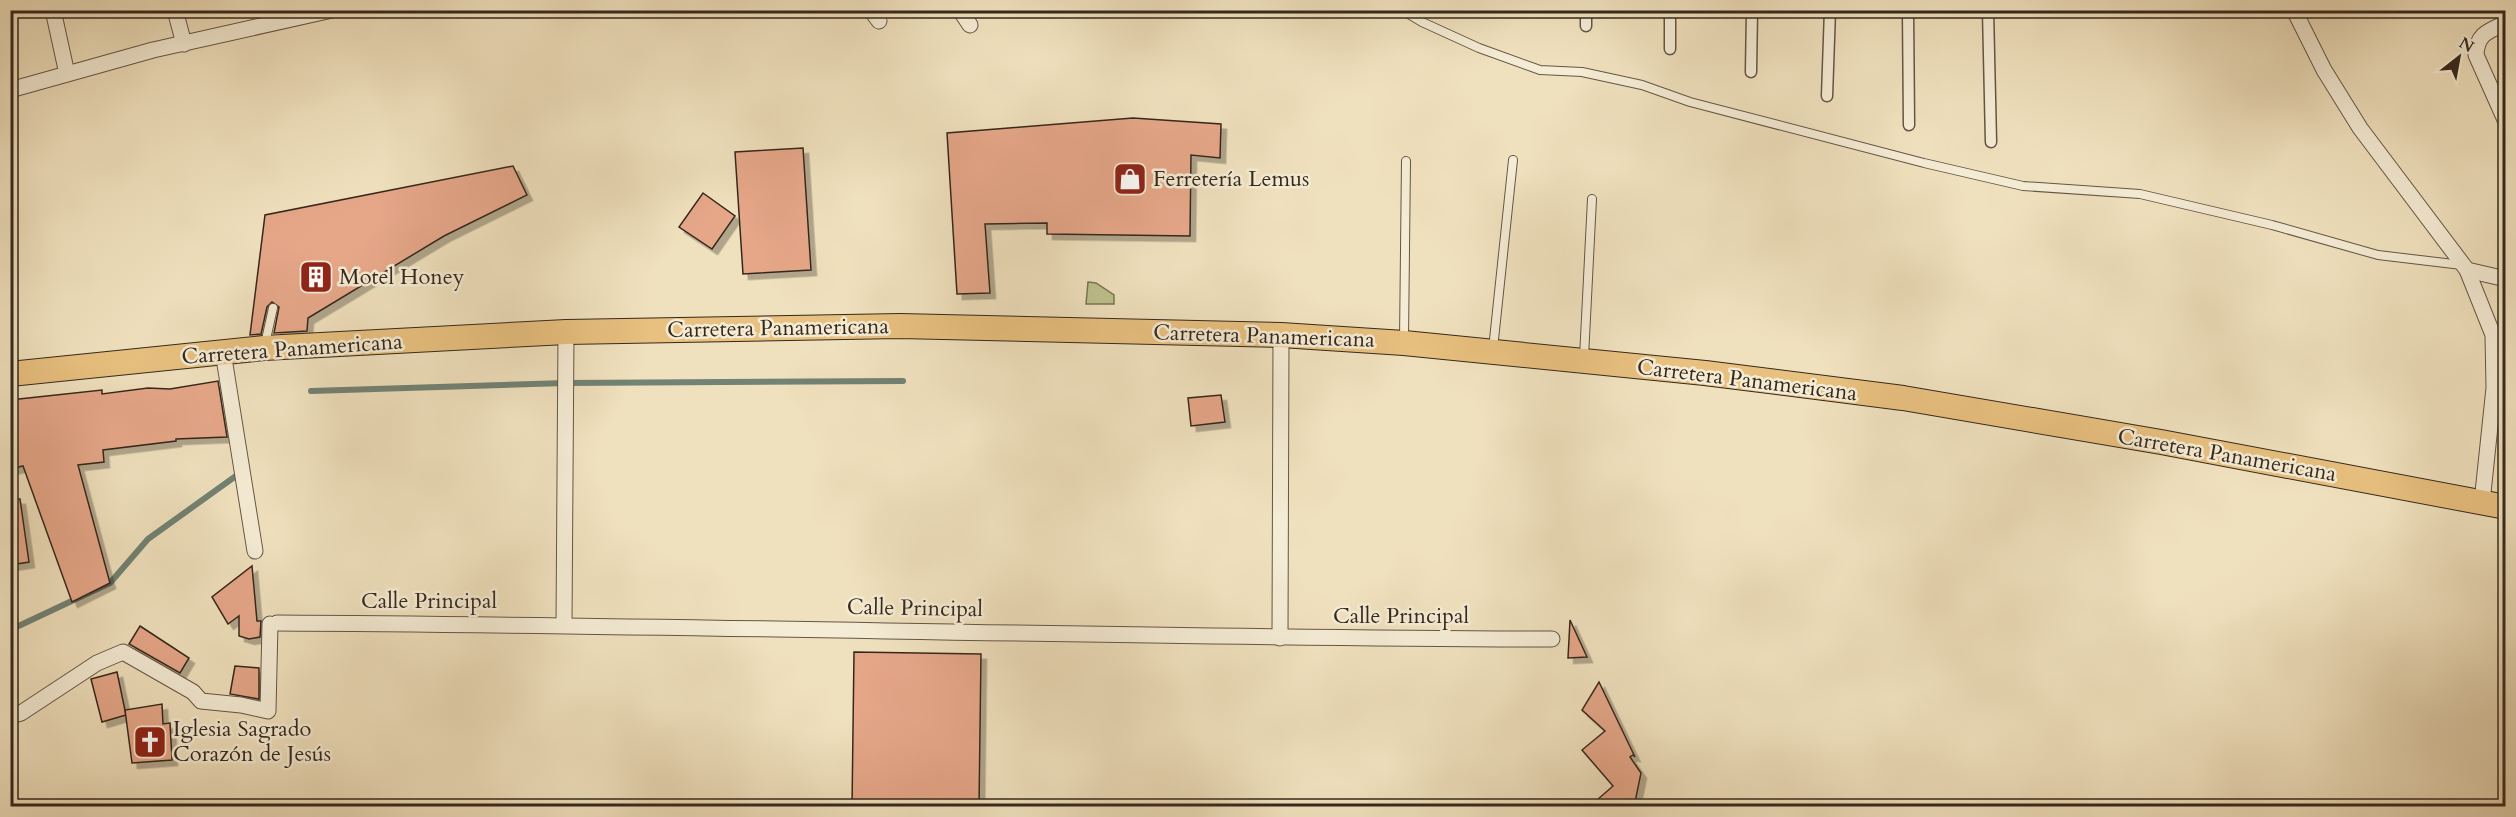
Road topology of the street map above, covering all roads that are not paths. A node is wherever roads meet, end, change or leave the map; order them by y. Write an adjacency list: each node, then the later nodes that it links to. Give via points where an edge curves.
1 (52, 10): 19 (street)
2 (175, 10): 16 (street)
3 (332, 10): 16 (street)
4 (960, 10): 14 (street)
5 (1402, 10): 28 (lane, via 1479,48 1540,70 1582,72 1642,85 1690,102 1924,163 2023,186 2140,194 2378,255)
6 (1586, 10): 15 (street)
7 (1670, 10): 17 (street)
8 (1752, 10): 18 (street)
9 (1830, 10): 21 (street)
10 (1908, 10): 23 (street)
11 (1988, 10): 24 (street)
12 (2294, 10): 28 (street, via 2324,70 2360,128)
13 (2505, 23): 22 (street, via 2486,31 2476,44 2476,55)
14 (970, 26)
15 (1586, 26)
16 (184, 44): 19 (street)
17 (1670, 49)
18 (1751, 72)
19 (67, 74): 20 (street)
20 (10, 90)
21 (1827, 96)
22 (2505, 122)
23 (1909, 125)
24 (1991, 142)
25 (1513, 160): 36 (lane)
26 (1406, 161): 33 (lane)
27 (1592, 199): 37 (lane)
28 (2465, 267): 29 (street); 39 (street, via 2493,335)
29 (2505, 279)
30 (273, 308): 34 (lane)
31 (566, 332): 32 (highway, Carretera Panamericana, via 900,326); 34 (highway, Carretera Panamericana); 41 (street)
32 (1281, 335): 33 (highway, Carretera Panamericana); 42 (street)
33 (1404, 343): 36 (highway, Carretera Panamericana)
34 (264, 348): 35 (highway, Carretera Panamericana)
35 (223, 352): 38 (highway, Carretera Panamericana); 40 (street)
36 (1493, 352): 37 (highway, Carretera Panamericana)
37 (1584, 362): 39 (highway, Carretera Panamericana, via 1903,398)
38 (10, 374)
39 (2494, 505)
40 (255, 551)
41 (564, 624): 42 (street, Calle Principal); 44 (street, Calle Principal, via 273,623 268,711 201,701 193,692 123,652 97,663 21,713)
42 (1280, 638): 43 (street, Calle Principal)
43 (1552, 639)
44 (10, 716)

